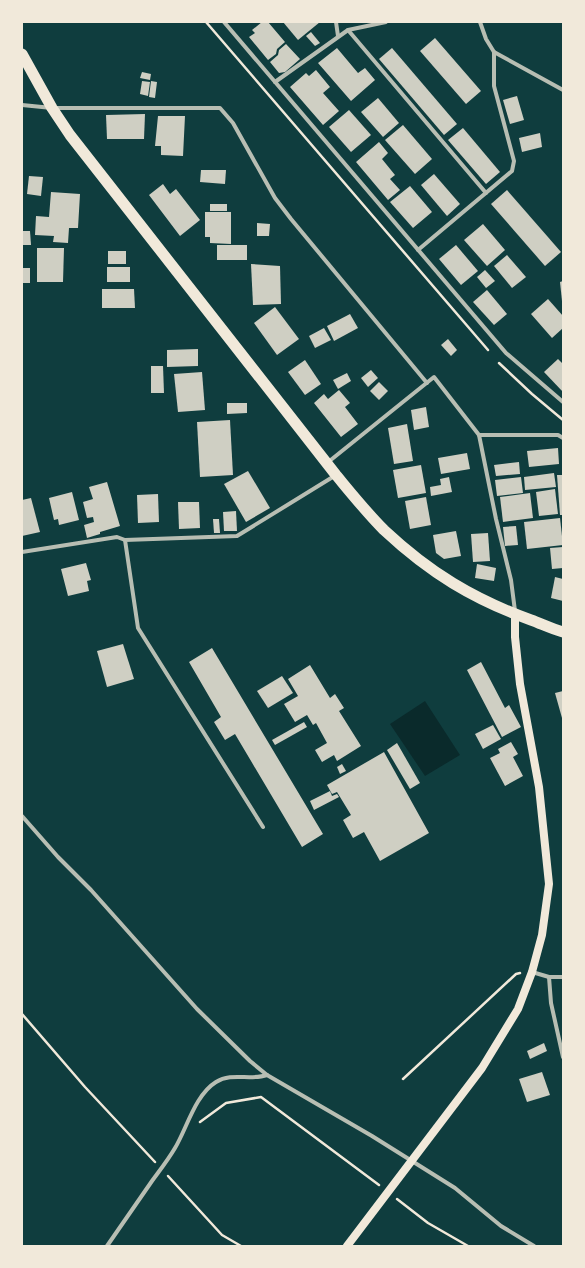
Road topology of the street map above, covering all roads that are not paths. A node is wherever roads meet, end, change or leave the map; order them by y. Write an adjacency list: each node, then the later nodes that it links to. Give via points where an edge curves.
1 (224, 22): 9 (street)
2 (336, 22): 6 (street)
3 (386, 22): 5 (street)
4 (480, 22): 7 (street)
5 (348, 30): 6 (street); 13 (street)
6 (338, 36): 9 (street)
7 (494, 52): 10 (street); 13 (street, via 494,86 514,161 512,171)
8 (22, 54): 12 (highway)
9 (275, 82): 14 (street)
10 (563, 90)
11 (22, 105): 12 (street)
12 (52, 108): 15 (street, via 220,108 233,123 275,198 291,220); 19 (highway, via 70,135)
13 (486, 193): 14 (street)
14 (418, 250): 16 (street, via 506,353)
15 (427, 383): 17 (street, via 434,377); 19 (street)
16 (563, 402)
17 (479, 435): 18 (street, via 558,435); 23 (street, via 496,519 512,580)
18 (563, 438)
19 (327, 463): 20 (highway)
20 (336, 475): 21 (street, via 237,536); 23 (highway, via 383,529 433,571 484,601)
21 (125, 540): 22 (street, via 117,537); 26 (street, via 138,628)
22 (22, 552)
23 (515, 614): 24 (highway); 27 (main road, via 520,684 539,787 549,884 542,935)
24 (563, 632)
25 (22, 816): 31 (street, via 197,1009)
26 (263, 827)
27 (532, 972): 28 (street); 32 (main road, via 518,1009 482,1068)
28 (549, 977): 29 (street); 30 (street, via 551,1003)
29 (563, 977)
30 (563, 1057)
31 (267, 1075): 32 (street); 33 (street, via 254,1078 224,1078 207,1089 198,1100 175,1149)
32 (412, 1162): 34 (main road); 35 (street, via 455,1188 501,1226)
33 (106, 1246)
34 (347, 1246)
35 (534, 1246)

